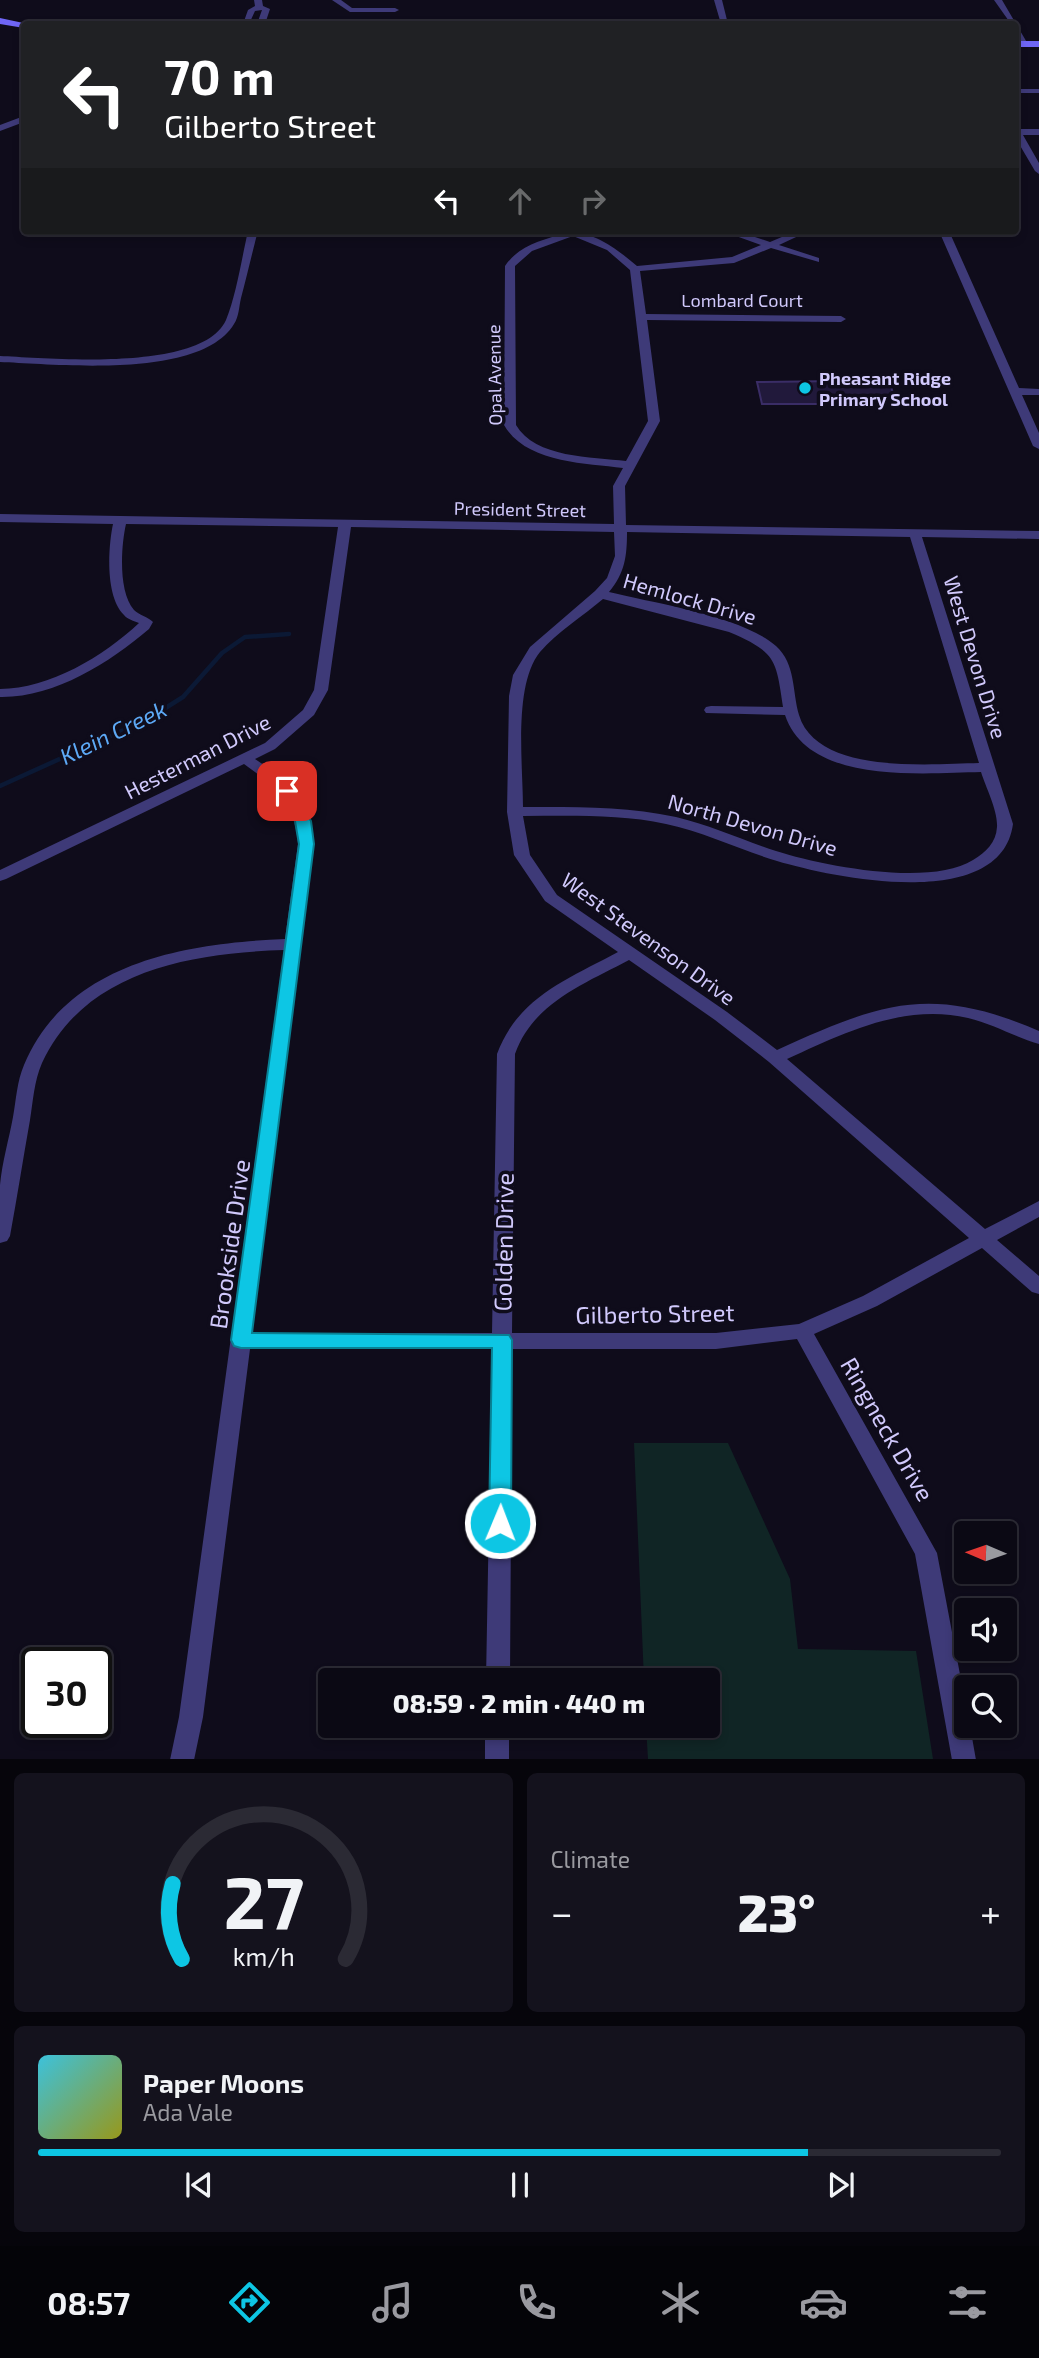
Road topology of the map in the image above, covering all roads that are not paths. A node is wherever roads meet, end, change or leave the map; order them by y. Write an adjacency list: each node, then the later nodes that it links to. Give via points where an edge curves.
1 (336, 0): 5 (street, via 350,10)
2 (718, 0): 8 (street)
3 (998, 0): 9 (street)
4 (261, 7): 7 (street)
5 (395, 10)
6 (0, 21): 10 (main road)
7 (247, 21)
8 (723, 21)
9 (1011, 21)
10 (21, 24)
11 (1019, 33): 13 (street)
12 (1019, 44): 13 (main road)
13 (1026, 44): 14 (main road)
14 (1039, 44)
15 (1019, 91): 16 (street)
16 (1039, 91)
17 (21, 120): 18 (street)
18 (0, 128)
19 (1019, 130): 20 (street)
20 (1039, 132)
21 (1019, 135): 22 (street)
22 (1039, 171)
23 (252, 235): 34 (street, via 230,323 210,343 141,360)
24 (564, 235): 38 (street, Opal Avenue, via 513,258 510,267 510,425 523,444)
25 (578, 235): 31 (street, via 610,248)
26 (740, 235): 29 (street)
27 (795, 235): 29 (street)
28 (946, 235): 35 (street)
29 (772, 245): 30 (street); 31 (street, via 734,260)
30 (816, 260)
31 (635, 270): 32 (street, West Stevenson Drive)
32 (643, 317): 33 (street, Lombard Court); 38 (street, West Stevenson Drive, via 654,421)
33 (841, 319)
34 (0, 359)
35 (1015, 391): 36 (street); 37 (street)
36 (1039, 392)
37 (1039, 446)
38 (629, 465): 42 (street, West Stevenson Drive, via 619,486)
39 (0, 519): 40 (street, President Street)
40 (120, 521): 41 (street, President Street); 46 (street, via 113,552 118,587 129,613 146,622 144,626 98,659 22,694)
41 (345, 524): 42 (street, President Street); 49 (street, Hesterman Drive, via 321,690 295,727)
42 (620, 528): 43 (street, President Street); 45 (street, West Stevenson Drive, via 618,568)
43 (915, 533): 44 (street, President Street); 50 (street, West Devon Drive)
44 (1039, 535)
45 (600, 594): 48 (street, Hemlock Drive, via 735,630 761,642 781,661); 52 (street, West Stevenson Drive, via 535,650 520,675)
46 (5, 694)
47 (711, 710): 48 (street)
48 (791, 710): 50 (street, Hemlock Drive, via 806,739 855,763)
49 (246, 760): 53 (street, Hesterman Drive); 54 (street, Brookside Drive, via 287,791 303,821 306,844)
50 (988, 767): 51 (street, West Devon Drive)
51 (996, 794): 52 (street, North Devon Drive, via 1005,824 998,850 965,872 925,878 818,867 682,822 650,816)
52 (514, 811): 55 (street, West Stevenson Drive, via 522,855 551,898)
53 (0, 876)
54 (293, 944): 59 (street, via 219,947 153,962 91,994 62,1020 41,1048 30,1075); 63 (street, Brookside Drive)
55 (630, 953): 57 (street, West Stevenson Drive); 64 (street, Golden Drive, via 532,1009 510,1039 506,1054)
56 (1039, 1038): 57 (street, via 982,1014 898,1009 847,1025)
57 (775, 1059): 60 (street, West Stevenson Drive)
58 (1039, 1208): 60 (street, Gilberto Street)
59 (0, 1236)
60 (983, 1238): 61 (street, West Stevenson Drive); 62 (street, Gilberto Street, via 870,1301)
61 (1039, 1287)
62 (802, 1331): 64 (street, Gilberto Street, via 716,1340); 69 (street, Ringneck Drive, via 926,1553)
63 (241, 1340): 64 (street, Gilberto Street); 67 (street, Brookside Drive)
64 (502, 1340): 65 (street, Golden Drive)
65 (498, 1668)
66 (498, 1738): 68 (street)
67 (182, 1759)
68 (497, 1759)
69 (964, 1759)

